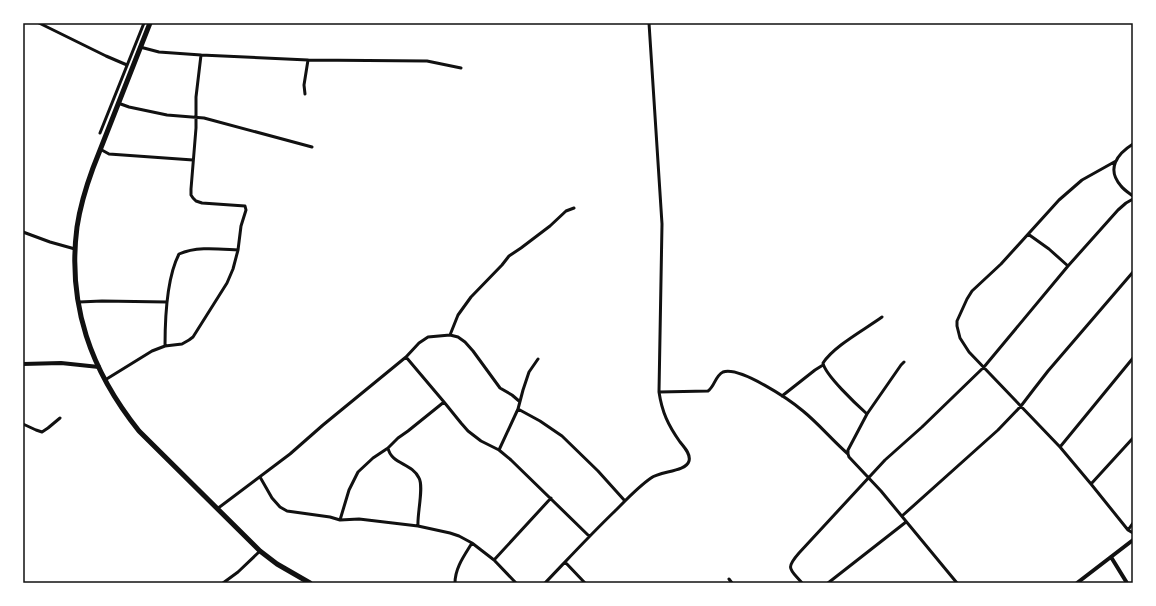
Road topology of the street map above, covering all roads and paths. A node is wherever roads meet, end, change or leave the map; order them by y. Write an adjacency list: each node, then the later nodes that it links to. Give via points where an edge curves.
1 (39, 23): 8 (street)
2 (144, 23): 8 (street)
3 (150, 23): 5 (highway)
4 (649, 23): 42 (street, via 662,224)
5 (140, 47): 6 (street, via 159,52); 11 (highway)
6 (201, 55): 7 (street); 12 (street)
7 (308, 60): 9 (street, via 427,61); 10 (street)
8 (127, 65): 13 (street)
9 (461, 68)
10 (305, 94)
11 (118, 104): 12 (street, via 162,114); 16 (highway)
12 (196, 117): 15 (street); 17 (street)
13 (100, 133)
14 (1133, 144): 18 (street, via 1122,152)
15 (312, 147)
16 (100, 149): 17 (street, via 109,154); 24 (highway, via 82,205)
17 (193, 160): 25 (street, via 191,195 196,201 245,206)
18 (1116, 161): 19 (street, via 1116,178); 23 (street, via 1082,180 1059,200)
19 (1133, 196)
20 (1133, 199): 26 (street, via 1118,210)
21 (574, 208): 31 (street, via 568,209 550,226 509,256 471,297 458,315)
22 (23, 232): 24 (street)
23 (1028, 234): 26 (street); 40 (street, via 972,291 957,321 960,338)
24 (75, 249): 28 (highway)
25 (238, 250): 29 (street, via 208,249 179,254); 32 (street, via 227,282 193,337 182,344)
26 (1068, 266): 40 (street)
27 (1133, 272): 46 (street, via 1048,371)
28 (78, 302): 29 (street); 39 (highway, via 88,343)
29 (167, 302): 32 (street)
30 (882, 317): 38 (street, via 836,349)
31 (450, 335): 33 (street, via 424,339); 44 (street, via 465,342 500,388)
32 (165, 346): 41 (street, via 140,357)
33 (406, 357): 45 (street); 56 (street)
34 (1133, 358): 52 (street)
35 (538, 359): 44 (street, via 529,372)
36 (904, 362): 48 (street)
37 (23, 364): 39 (street, via 61,363)
38 (823, 365): 43 (street); 48 (street, via 845,393)
39 (99, 367): 41 (highway)
40 (984, 367): 46 (street); 57 (street)
41 (105, 380): 61 (highway, via 123,411 139,431)
42 (659, 392): 43 (street, via 708,391 719,375 727,372 750,378); 60 (street, via 667,422 688,453 689,460 683,468 653,476)
43 (782, 396): 55 (street, via 804,412)
44 (519, 401): 47 (street)
45 (444, 402): 53 (street); 54 (street, via 468,430 481,441)
46 (1022, 406): 52 (street); 62 (street)
47 (518, 409): 54 (street); 60 (street, via 562,436)
48 (867, 414): 55 (street)
49 (60, 418): 50 (street, via 42,432)
50 (23, 424)
51 (1133, 438): 58 (street)
52 (1060, 447): 58 (street)
53 (388, 448): 63 (street, via 358,472 349,490); 66 (street, via 392,457 412,469 420,479)
54 (499, 450): 59 (street)
55 (848, 454): 57 (street)
56 (260, 477): 61 (street); 63 (street, via 272,498 287,511)
57 (868, 478): 62 (street); 84 (street, via 791,562 791,570)
58 (1091, 484): 67 (street)
59 (551, 498): 69 (street); 74 (street)
60 (625, 501): 69 (street)
61 (217, 509): 72 (highway)
62 (902, 516): 64 (street)
63 (340, 520): 66 (street, via 359,519)
64 (906, 522): 85 (street); 86 (street)
65 (1133, 524): 67 (street)
66 (418, 526): 71 (street, via 450,533)
67 (1128, 530): 68 (street)
68 (1133, 533)
69 (589, 536): 75 (street)
70 (1133, 540): 73 (street)
71 (472, 543): 74 (street); 79 (street, via 458,565)
72 (260, 551): 77 (street); 78 (highway)
73 (1111, 556): 87 (street); 88 (street)
74 (494, 560): 80 (street)
75 (565, 562): 81 (street); 82 (street)
76 (729, 579): 83 (street)
77 (223, 583)
78 (310, 583)
79 (455, 583)
80 (516, 583)
81 (545, 583)
82 (585, 583)
83 (732, 583)
84 (802, 583)
85 (828, 583)
86 (957, 583)
87 (1076, 583)
88 (1127, 583)

